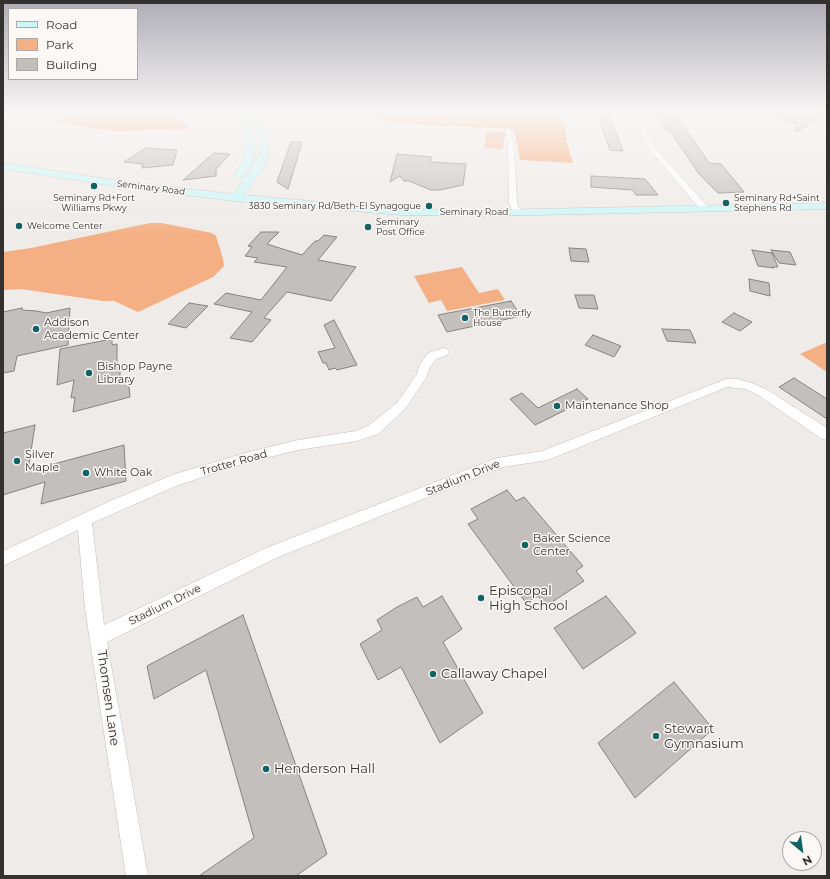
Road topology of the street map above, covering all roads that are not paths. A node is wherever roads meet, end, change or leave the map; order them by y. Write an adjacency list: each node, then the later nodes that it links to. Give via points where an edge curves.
1 (250, 154): 6 (main road, via 245,168)
2 (263, 154): 6 (main road, via 257,170)
3 (511, 154): 9 (street, via 513,203)
4 (657, 154): 8 (street)
5 (3, 166): 6 (main road, Seminary Road, via 127,186)
6 (229, 192): 9 (main road, Seminary Road, via 401,212)
7 (827, 206): 8 (main road, Seminary Road)
8 (704, 208): 9 (main road, Seminary Road)
9 (517, 212)
10 (443, 352): 12 (street, Trotter Road, via 432,356 422,376 400,406 373,430 357,436 298,445 245,458 165,484)
11 (827, 435): 14 (street, Stadium Drive, via 762,392 750,386 726,382 542,456 502,462 271,554)
12 (84, 520): 13 (street, Trotter Road); 14 (street, Thomsen Lane, via 93,608)
13 (3, 559)
14 (99, 637): 15 (street, Thomsen Lane)
15 (136, 876)

